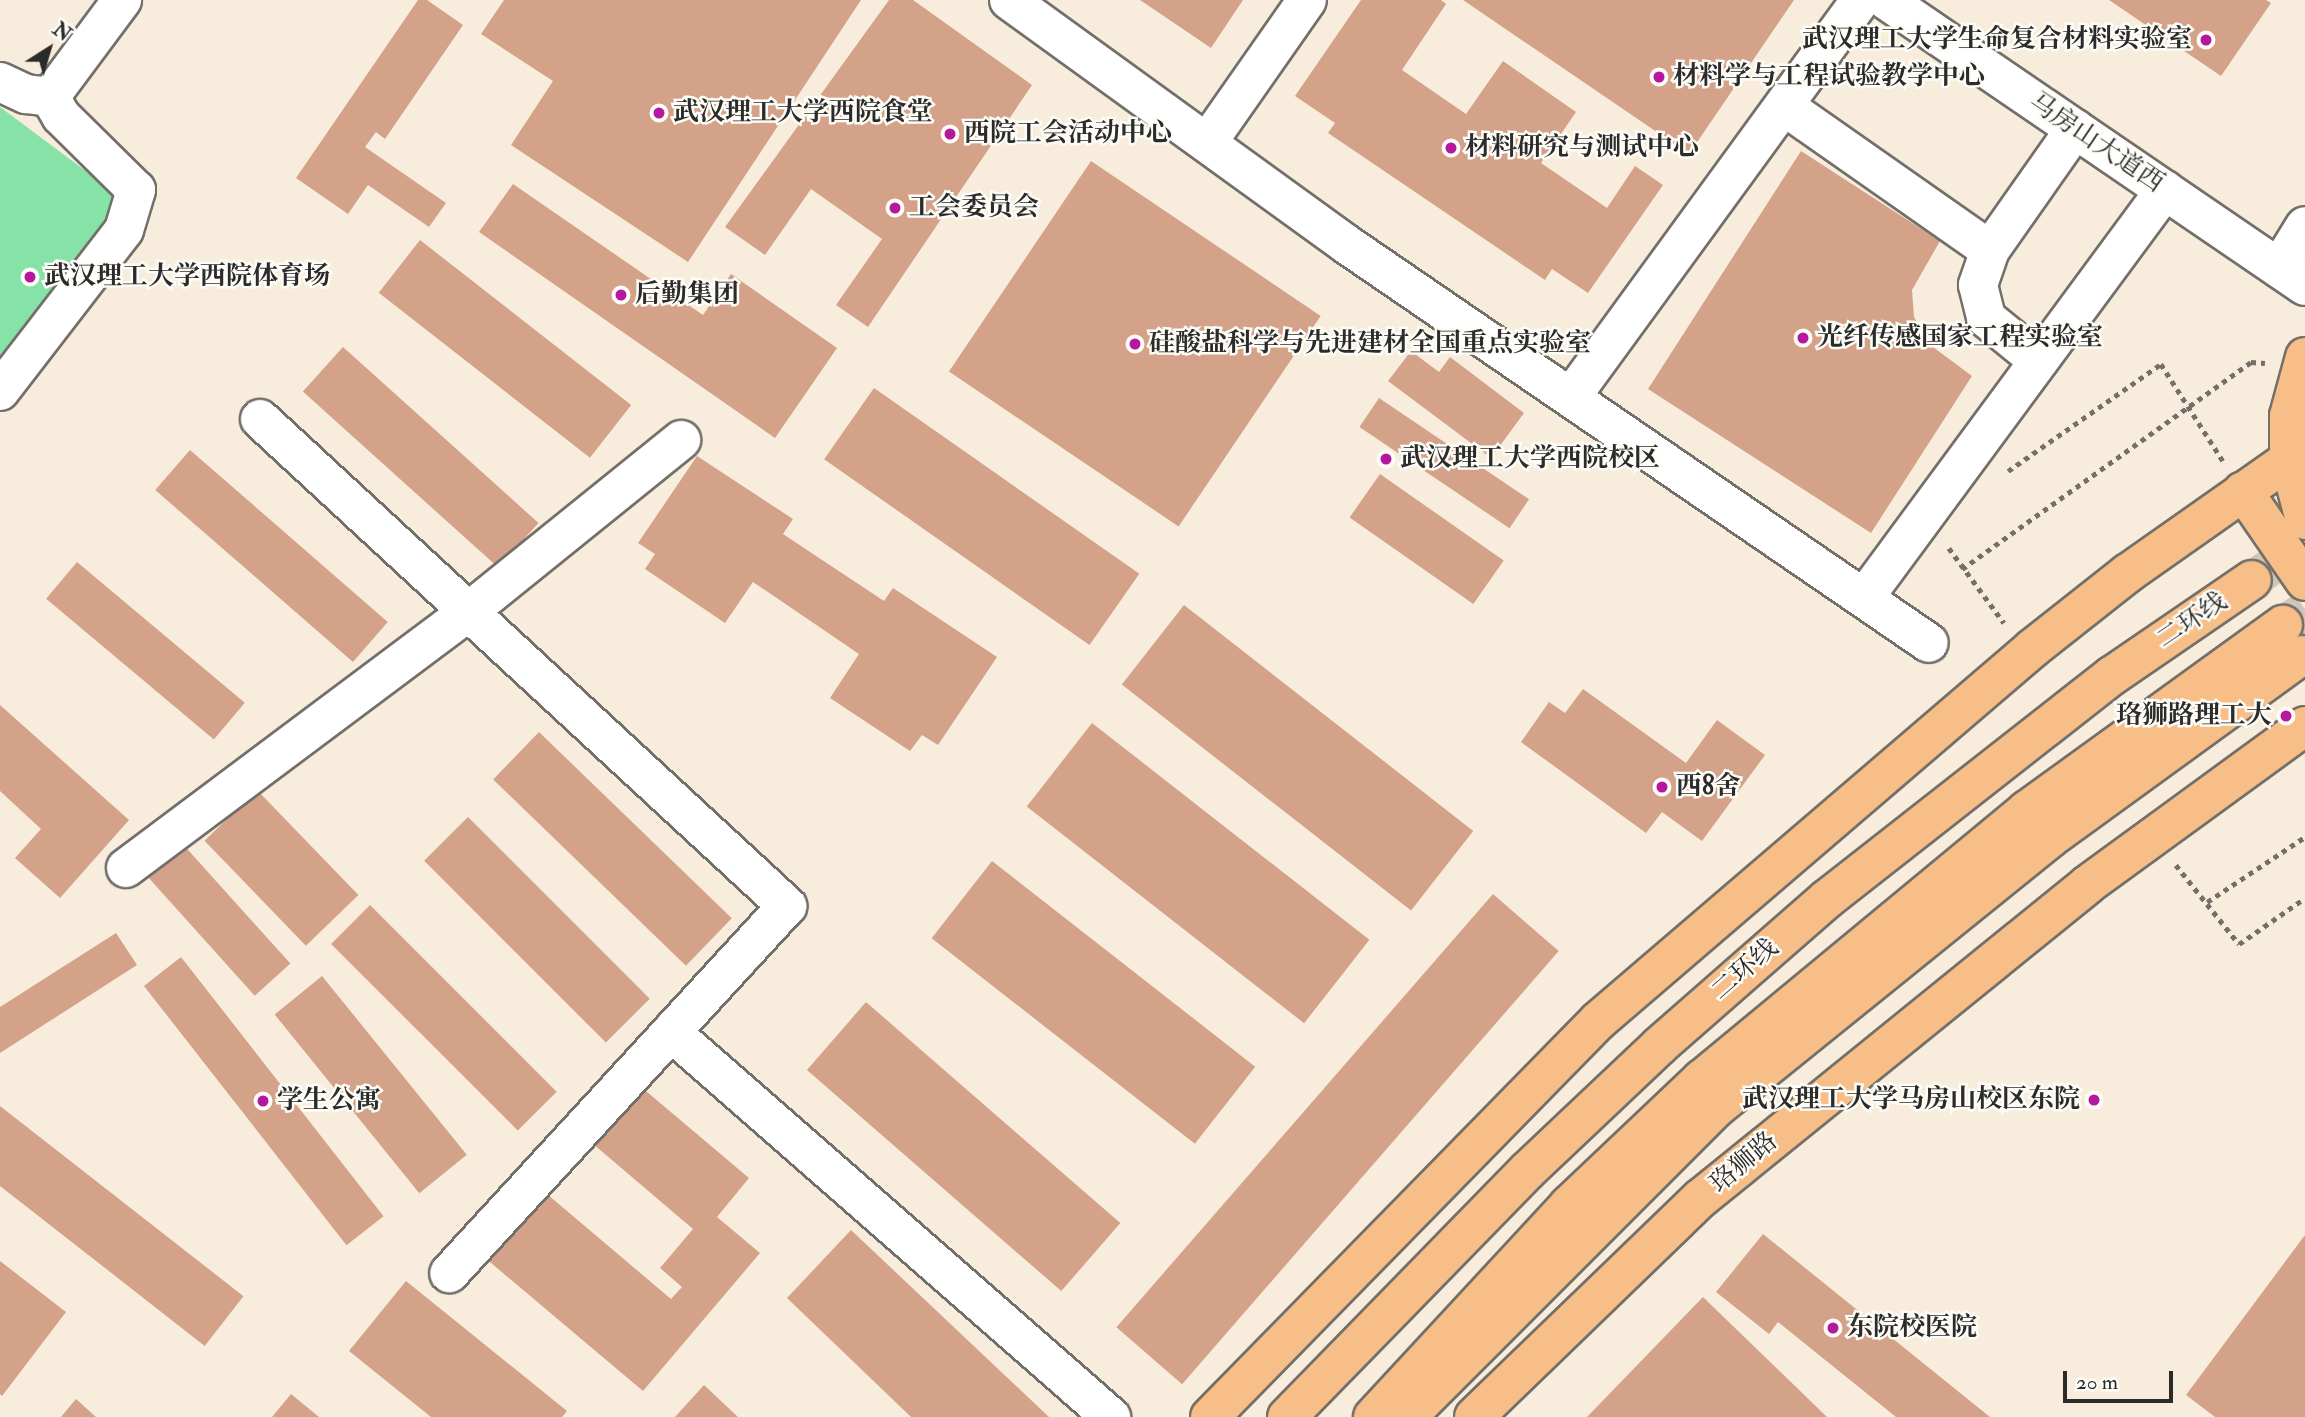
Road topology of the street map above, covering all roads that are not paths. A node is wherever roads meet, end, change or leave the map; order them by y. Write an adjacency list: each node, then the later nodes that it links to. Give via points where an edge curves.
1 (122, 0): 7 (street)
2 (1009, 0): 10 (street)
3 (1307, 0): 10 (street)
4 (1861, 0): 8 (street)
5 (1886, 0): 9 (street, 马房山大道西)
6 (0, 82): 7 (street, via 26,94)
7 (50, 97): 17 (street, via 61,116 136,190 124,230)
8 (1784, 106): 13 (street); 18 (street)
9 (2076, 129): 11 (street, 马房山大道西); 13 (street)
10 (1207, 143): 18 (street)
11 (2165, 190): 14 (street, 马房山大道西); 15 (street)
12 (2305, 226): 14 (street)
13 (1990, 250): 15 (street, via 1978,285 1986,318)
14 (2292, 277)
15 (2039, 361): 26 (street)
16 (2303, 362): 21 (main road, via 2289,416)
17 (0, 391)
18 (1571, 397): 26 (street)
19 (260, 419): 27 (street)
20 (681, 440): 27 (street)
21 (2289, 460): 22 (main road); 23 (main road)
22 (2243, 491): 25 (main road); 34 (main road, via 2033,648 1598,1021)
23 (2305, 520)
24 (2252, 580): 35 (main road, 二环线, via 2092,691 1816,908 1659,1046 1527,1171)
25 (2305, 581)
26 (1864, 598): 28 (street)
27 (468, 612): 30 (street); 31 (street, via 787,906)
28 (1929, 643)
29 (2305, 726): 38 (main road, 珞狮路, via 1981,970 1701,1198)
30 (126, 868)
31 (671, 1032): 32 (street); 33 (street)
32 (449, 1272)
33 (1111, 1417)
34 (1210, 1417)
35 (1287, 1417)
36 (1373, 1417): 37 (main road, 二环线, via 1569,1205 1702,1079 2027,810 2293,640 1716,1108)
37 (1408, 1417)
38 (1474, 1417)

